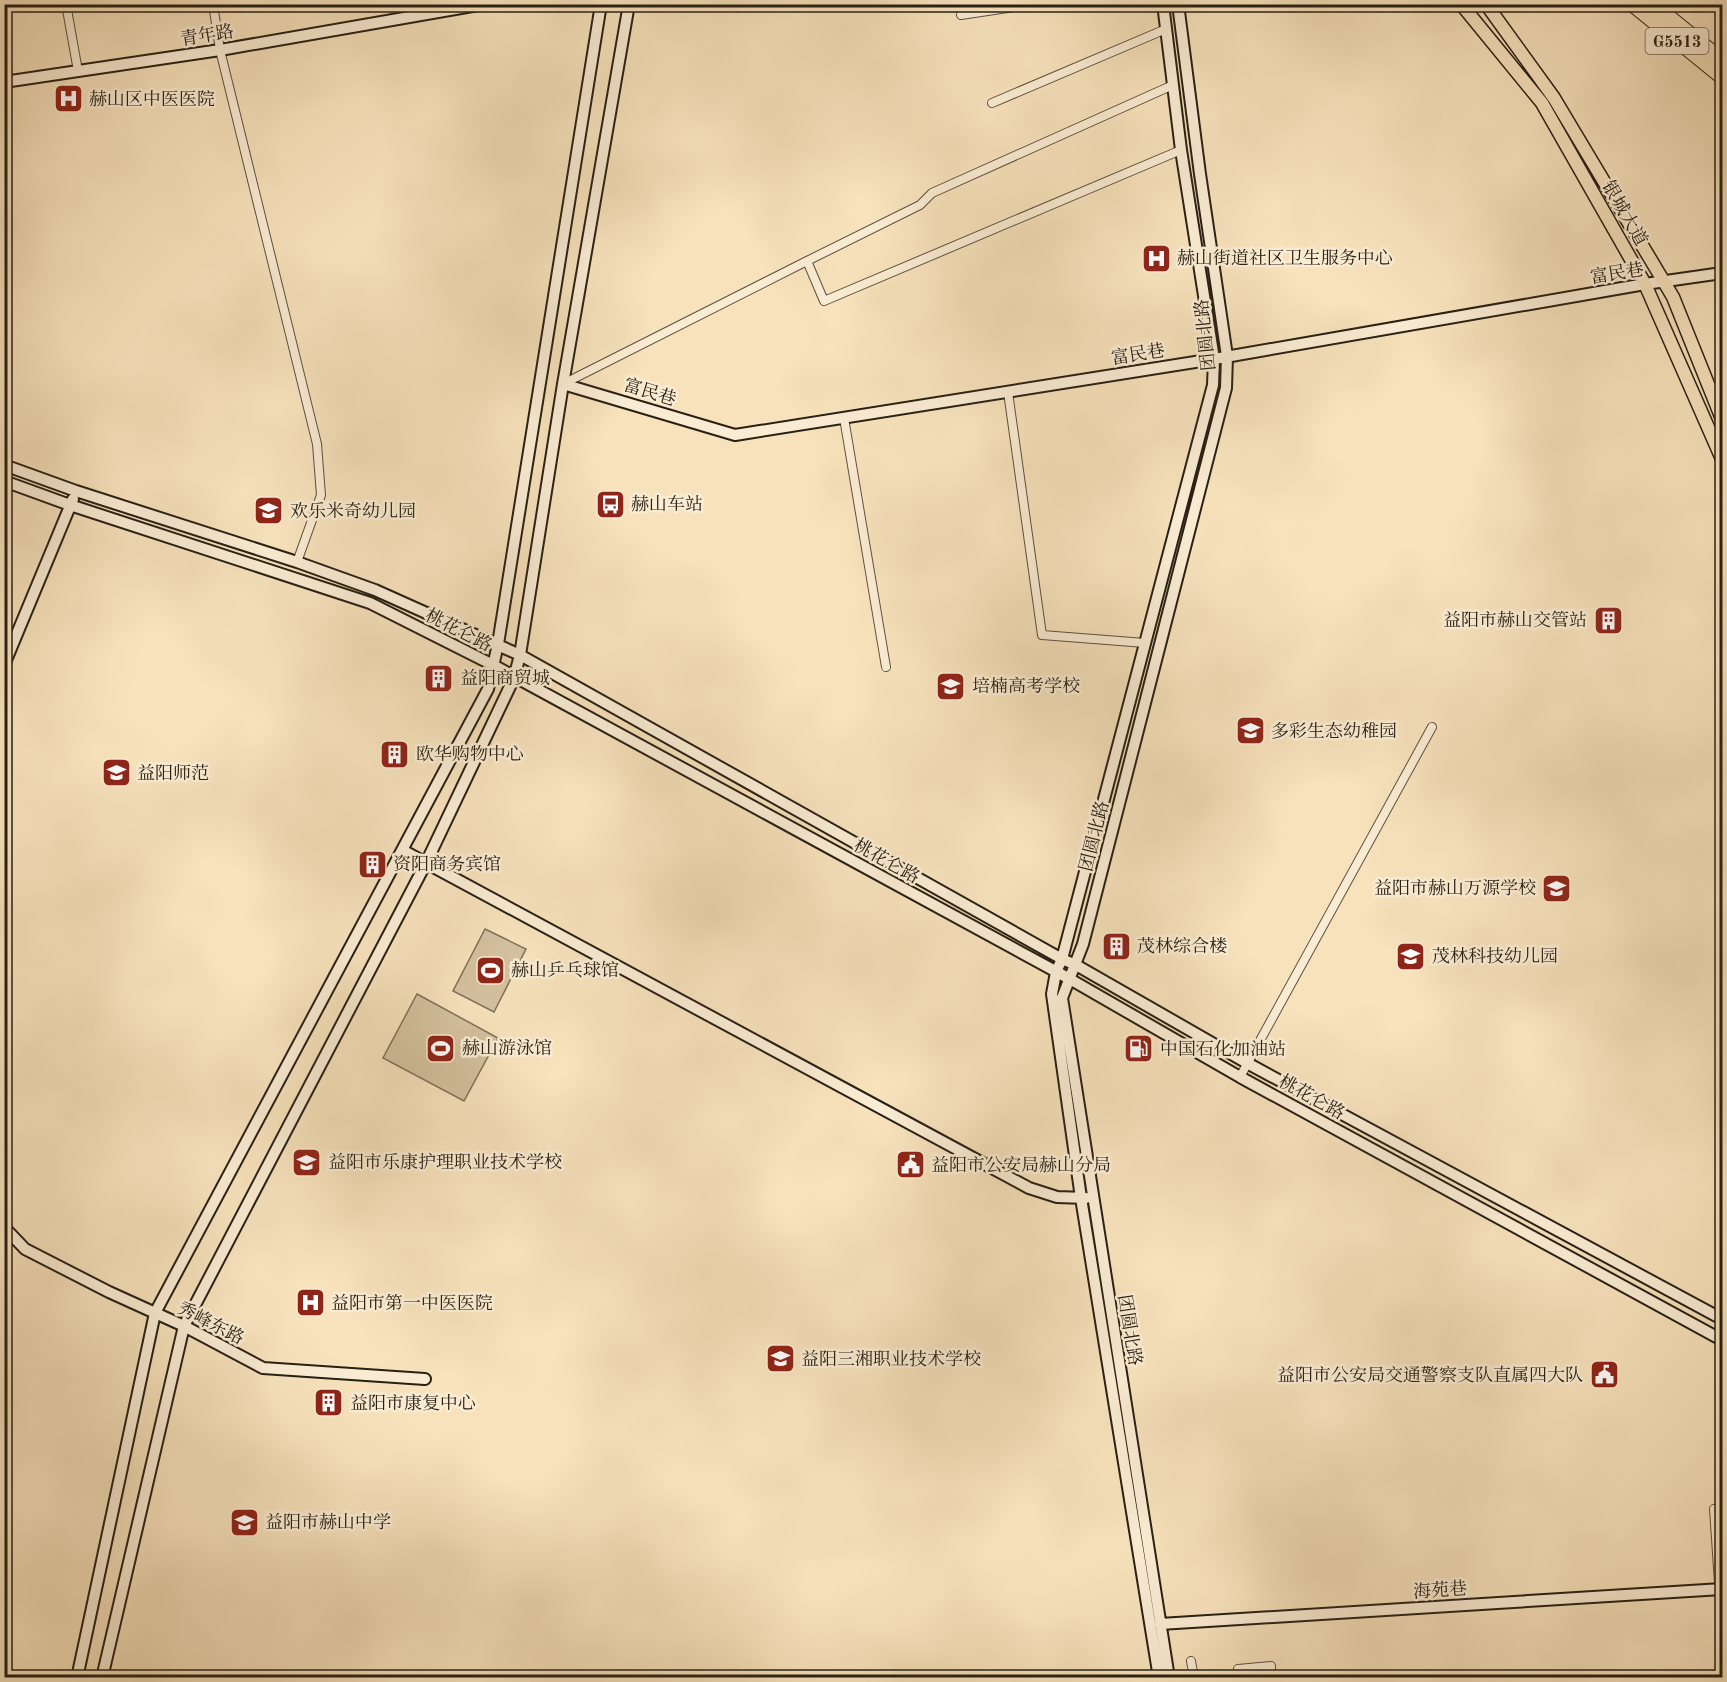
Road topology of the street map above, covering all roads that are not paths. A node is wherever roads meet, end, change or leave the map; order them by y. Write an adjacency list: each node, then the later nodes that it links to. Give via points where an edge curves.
1 (66, 4): 17 (street)
2 (213, 4): 15 (street)
3 (484, 4): 15 (main road, 青年路)
4 (601, 4): 40 (main road)
5 (629, 4): 29 (main road)
6 (1035, 4): 13 (street)
7 (1163, 4): 14 (main road, 团圆北路)
8 (1178, 4): 27 (main road, 团圆北路)
9 (1461, 4): 26 (main road, 银城大道, via 1542,103)
10 (1486, 4): 25 (main road, 银城大道, via 1554,98)
11 (1632, 4): 18 (highway, G5513)
12 (1653, 4): 16 (highway, G5513)
13 (961, 15)
14 (1166, 29): 20 (main road, 团圆北路); 21 (street)
15 (220, 50): 17 (main road, 青年路); 38 (street, via 317,444 321,495)
16 (1722, 60)
17 (78, 70): 19 (main road, 青年路)
18 (1722, 77)
19 (4, 82)
20 (1173, 85): 22 (main road, 团圆北路); 23 (street, via 932,193 920,205)
21 (992, 103)
22 (1181, 150): 23 (street, via 824,301); 28 (main road, 团圆北路)
23 (807, 261): 29 (street)
24 (1722, 273): 25 (main road, 富民巷)
25 (1664, 282): 26 (main road, 富民巷); 32 (main road, 银城大道)
26 (1645, 284): 27 (main road, 富民巷); 33 (main road, 银城大道)
27 (1227, 356): 28 (main road, 富民巷); 50 (main road, 团圆北路, via 1226,388)
28 (1214, 359): 30 (main road, 富民巷); 39 (main road, 团圆北路, via 1213,385)
29 (563, 384): 31 (main road, 富民巷, via 735,435); 41 (main road)
30 (1008, 392): 31 (main road, 富民巷); 39 (street, via 1042,635)
31 (844, 418): 44 (street)
32 (1722, 419)
33 (1722, 459)
34 (4, 465): 36 (main road, 桃花仑路)
35 (4, 481): 37 (main road, 桃花仑路)
36 (76, 491): 37 (main road); 38 (main road, 桃花仑路)
37 (70, 505): 42 (main road, 桃花仑路, via 370,603); 43 (main road)
38 (297, 562): 40 (main road, 桃花仑路, via 375,590)
39 (1145, 643): 49 (main road, 团圆北路)
40 (498, 644): 41 (main road, 桃花仑路); 42 (main road)
41 (520, 655): 45 (main road); 49 (main road, 桃花仑路)
42 (494, 665): 45 (main road, 桃花仑路); 47 (main road, via 488,689)
43 (4, 666)
44 (886, 667)
45 (514, 678): 48 (main road); 51 (main road, 桃花仑路)
46 (1432, 727): 53 (street)
47 (402, 850): 48 (main road); 58 (main road)
48 (426, 863): 55 (main road, via 1029,1188 1057,1197); 60 (main road)
49 (1062, 959): 50 (main road, 桃花仑路); 51 (main road, 团圆北路)
50 (1076, 965): 52 (main road, 团圆北路); 53 (main road, 桃花仑路)
51 (1056, 972): 52 (main road, 桃花仑路); 55 (main road, 团圆北路, via 1052,994)
52 (1068, 978): 54 (main road, 桃花仑路); 56 (main road, 团圆北路, via 1062,998)
53 (1248, 1063): 54 (street); 59 (main road, 桃花仑路)
54 (1240, 1077): 61 (main road, 桃花仑路)
55 (1081, 1197): 56 (main road); 71 (main road, 团圆北路)
56 (1092, 1198): 65 (main road, 团圆北路)
57 (4, 1227): 58 (main road, 秀峰东路, via 25,1249)
58 (155, 1313): 60 (main road, 秀峰东路); 69 (main road)
59 (1722, 1319)
60 (184, 1326): 62 (main road, 秀峰东路, via 263,1368); 70 (main road)
61 (1722, 1340)
62 (425, 1379)
63 (1714, 1509): 64 (street)
64 (1721, 1589): 65 (main road, 海苑巷); 66 (street)
65 (1161, 1624): 72 (main road, 团圆北路)
66 (1722, 1627)
67 (1191, 1661): 73 (street)
68 (1238, 1669): 74 (street, via 1271,1666)
69 (77, 1677)
70 (102, 1677)
71 (1159, 1677)
72 (1169, 1677)
73 (1194, 1677)
74 (1271, 1677)

